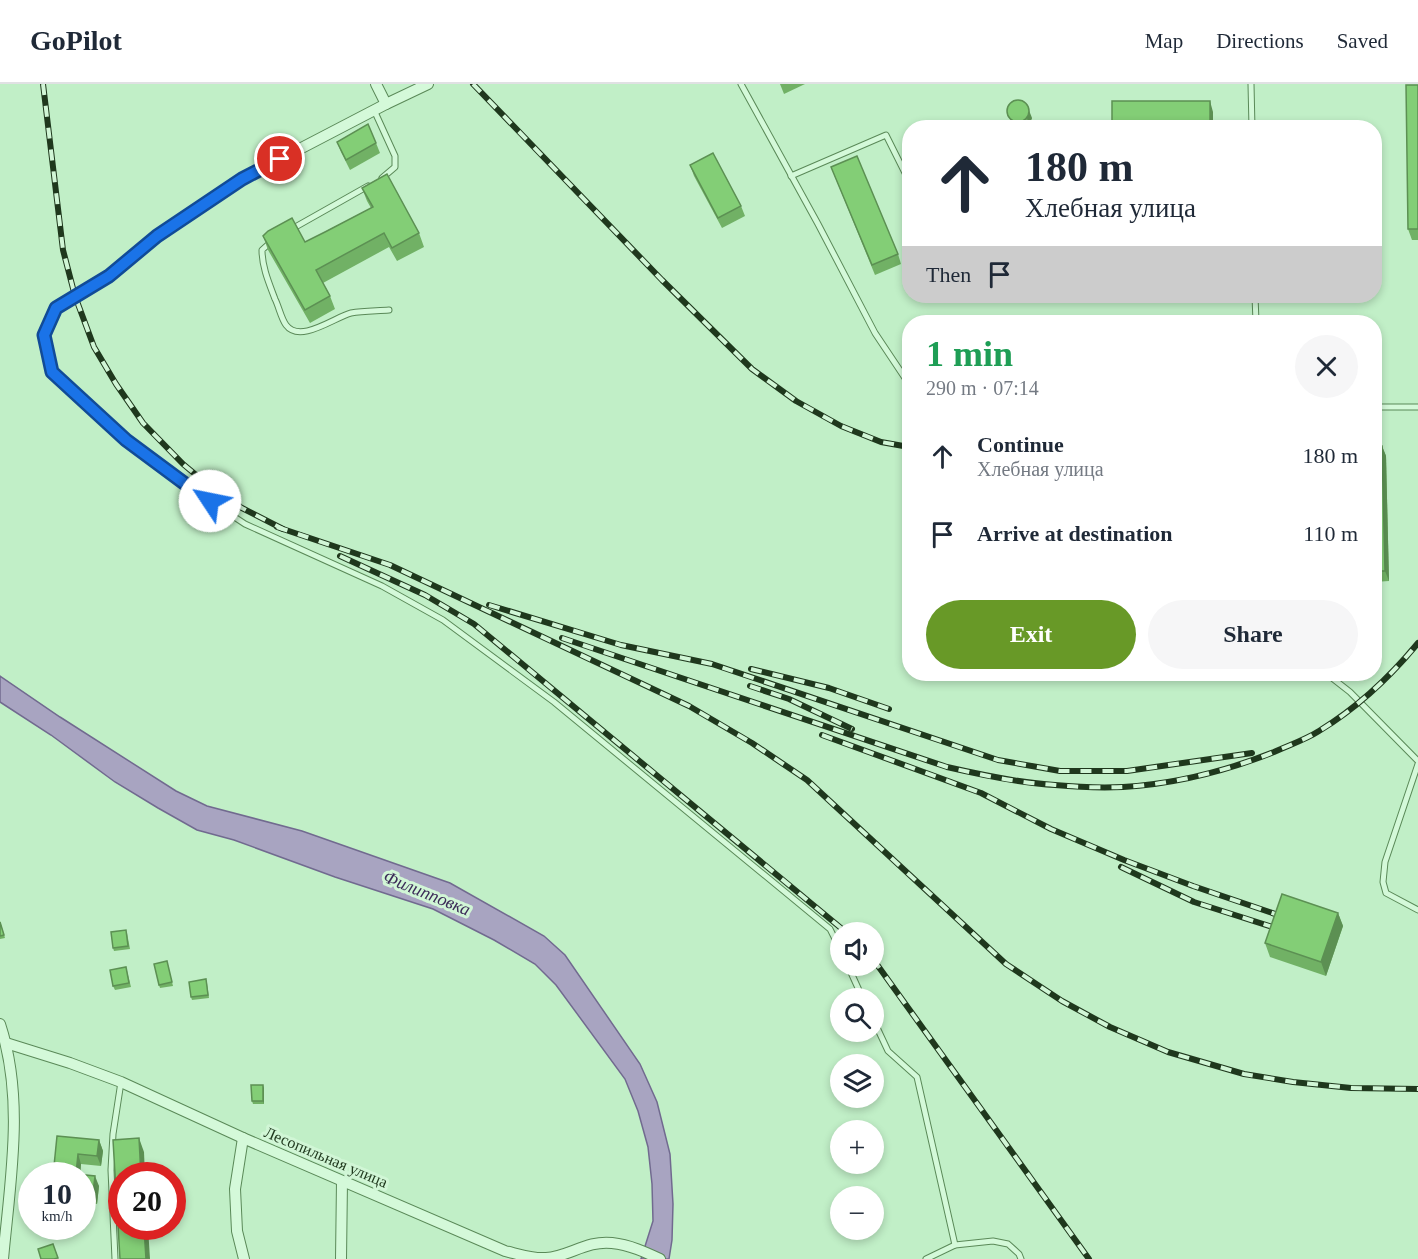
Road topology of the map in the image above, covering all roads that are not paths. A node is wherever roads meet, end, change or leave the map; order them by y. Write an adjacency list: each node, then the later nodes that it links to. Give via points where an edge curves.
1 (376, 84): 5 (street)
2 (428, 84): 5 (street)
3 (741, 84): 9 (lane)
4 (1251, 84): 7 (lane)
5 (386, 104): 6 (street)
6 (375, 110): 10 (street, via 242,179 157,236); 11 (lane, via 395,156 395,167 386,176 270,241 262,249 262,261 287,326 295,332 312,330 349,314)
7 (1252, 120)
8 (902, 167): 9 (lane, via 886,135)
9 (791, 176): 12 (lane, via 874,333)
10 (109, 276): 18 (lane, via 56,308 44,335 52,372 126,440 245,524 382,586 444,620 554,702)
11 (388, 310)
12 (902, 374)
13 (1382, 407): 14 (lane)
14 (1418, 407)
15 (1337, 681): 16 (lane)
16 (1418, 762): 17 (lane, via 1385,862 1383,882 1386,893)
17 (1418, 910)
18 (830, 928)
19 (0, 1024): 21 (street)
20 (884, 1042): 25 (lane, via 888,1051 917,1077)
21 (6, 1043): 22 (street, Лесопильная улица); 26 (street, via 14,1099)
22 (121, 1082): 23 (street, Лесопильная улица); 27 (lane, via 111,1170)
23 (243, 1138): 24 (street, Лесопильная улица); 28 (street, via 235,1189 237,1231)
24 (342, 1181): 29 (street); 30 (street, Лесопильная улица, via 505,1251)
25 (955, 1245): 32 (lane); 33 (lane, via 993,1241 1008,1244)
26 (3, 1259)
27 (115, 1259)
28 (244, 1259)
29 (341, 1259)
30 (547, 1259): 31 (street, Лесопильная улица, via 585,1245 611,1242)
31 (660, 1259)
32 (926, 1259)
33 (1021, 1259)

